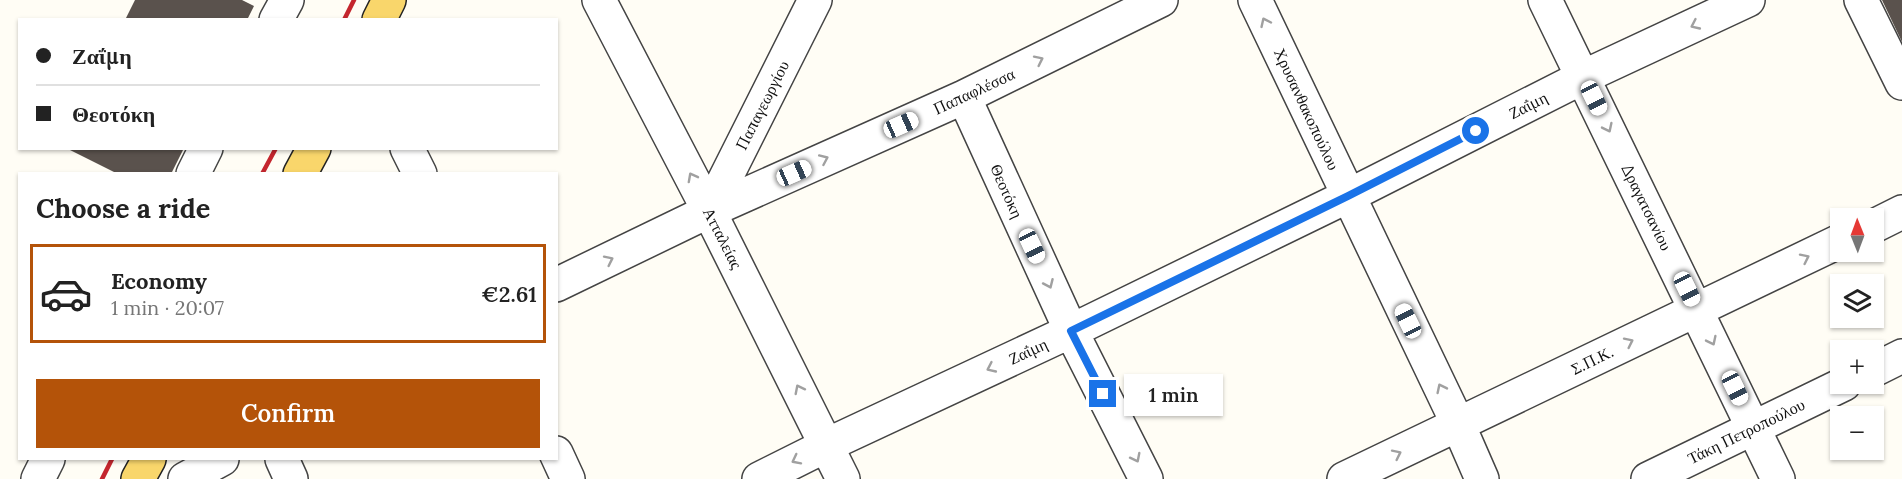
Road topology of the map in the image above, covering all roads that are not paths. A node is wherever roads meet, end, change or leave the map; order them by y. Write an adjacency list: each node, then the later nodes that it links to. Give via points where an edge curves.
1 (287, 0): 10 (street)
2 (389, 0): 11 (main road)
3 (599, 0): 22 (street, Ατταλείας, one-way to 3)
4 (815, 0): 22 (street, Παπαγεωργίου)
5 (1161, 0): 14 (street, Παπαφλέσσα, one-way to 5)
6 (1255, 0): 21 (street, Χρυσανθακοπούλου, one-way to 6)
7 (1545, 0): 12 (street, Δραγατσανίου)
8 (1748, 0): 12 (street, Ζαΐμη, one-way to 12)
9 (1861, 0): 13 (street)
10 (277, 18)
11 (380, 18)
12 (1583, 77): 21 (street, Ζαΐμη); 27 (street, Δραγατσανίου, one-way to 27)
13 (1902, 83)
14 (964, 96): 22 (street, Παπαφλέσσα, one-way to 14); 28 (street, Θεοτόκη, one-way to 28)
15 (205, 150): 18 (street)
16 (313, 150): 19 (main road)
17 (408, 150): 20 (street)
18 (194, 172)
19 (301, 172)
20 (419, 172)
21 (1348, 196): 28 (street, Ζαΐμη); 32 (street, Χρυσανθακοπούλου, one-way to 21)
22 (709, 211): 26 (street, Παπαφλέσσα, one-way to 22); 34 (street, Ατταλείας, one-way to 22)
23 (1902, 212): 24 (street)
24 (1884, 221)
25 (1830, 246): 27 (street, Σ.Π.Κ., one-way to 25)
26 (558, 284)
27 (1697, 310): 32 (street, Σ.Π.Κ., one-way to 27); 33 (street, Δραγατσανίου, one-way to 33)
28 (1071, 331): 34 (street, Ζαΐμη, one-way to 34); 47 (street, Θεοτόκη, one-way to 47)
29 (1902, 356): 30 (street)
30 (1884, 364)
31 (1830, 391): 33 (street, Τάκη Πετροπούλου)
32 (1458, 424): 48 (street, Σ.Π.Κ., one-way to 32); 49 (street, Χρυσανθακοπούλου)
33 (1754, 427): 50 (street, Τάκη Πετροπούλου); 51 (street, Δραγατσανίου)
34 (827, 445): 45 (street, Ζαΐμη, one-way to 45); 46 (street, Ατταλείας)
35 (558, 457): 44 (street)
36 (48, 460): 40 (street)
37 (148, 460): 41 (main road)
38 (220, 460): 42 (street)
39 (282, 460): 43 (street)
40 (38, 479)
41 (138, 479)
42 (185, 479)
43 (291, 479)
44 (568, 479)
45 (759, 479)
46 (843, 479)
47 (1146, 479)
48 (1344, 479)
49 (1482, 479)
50 (1648, 479)
51 (1778, 479)

